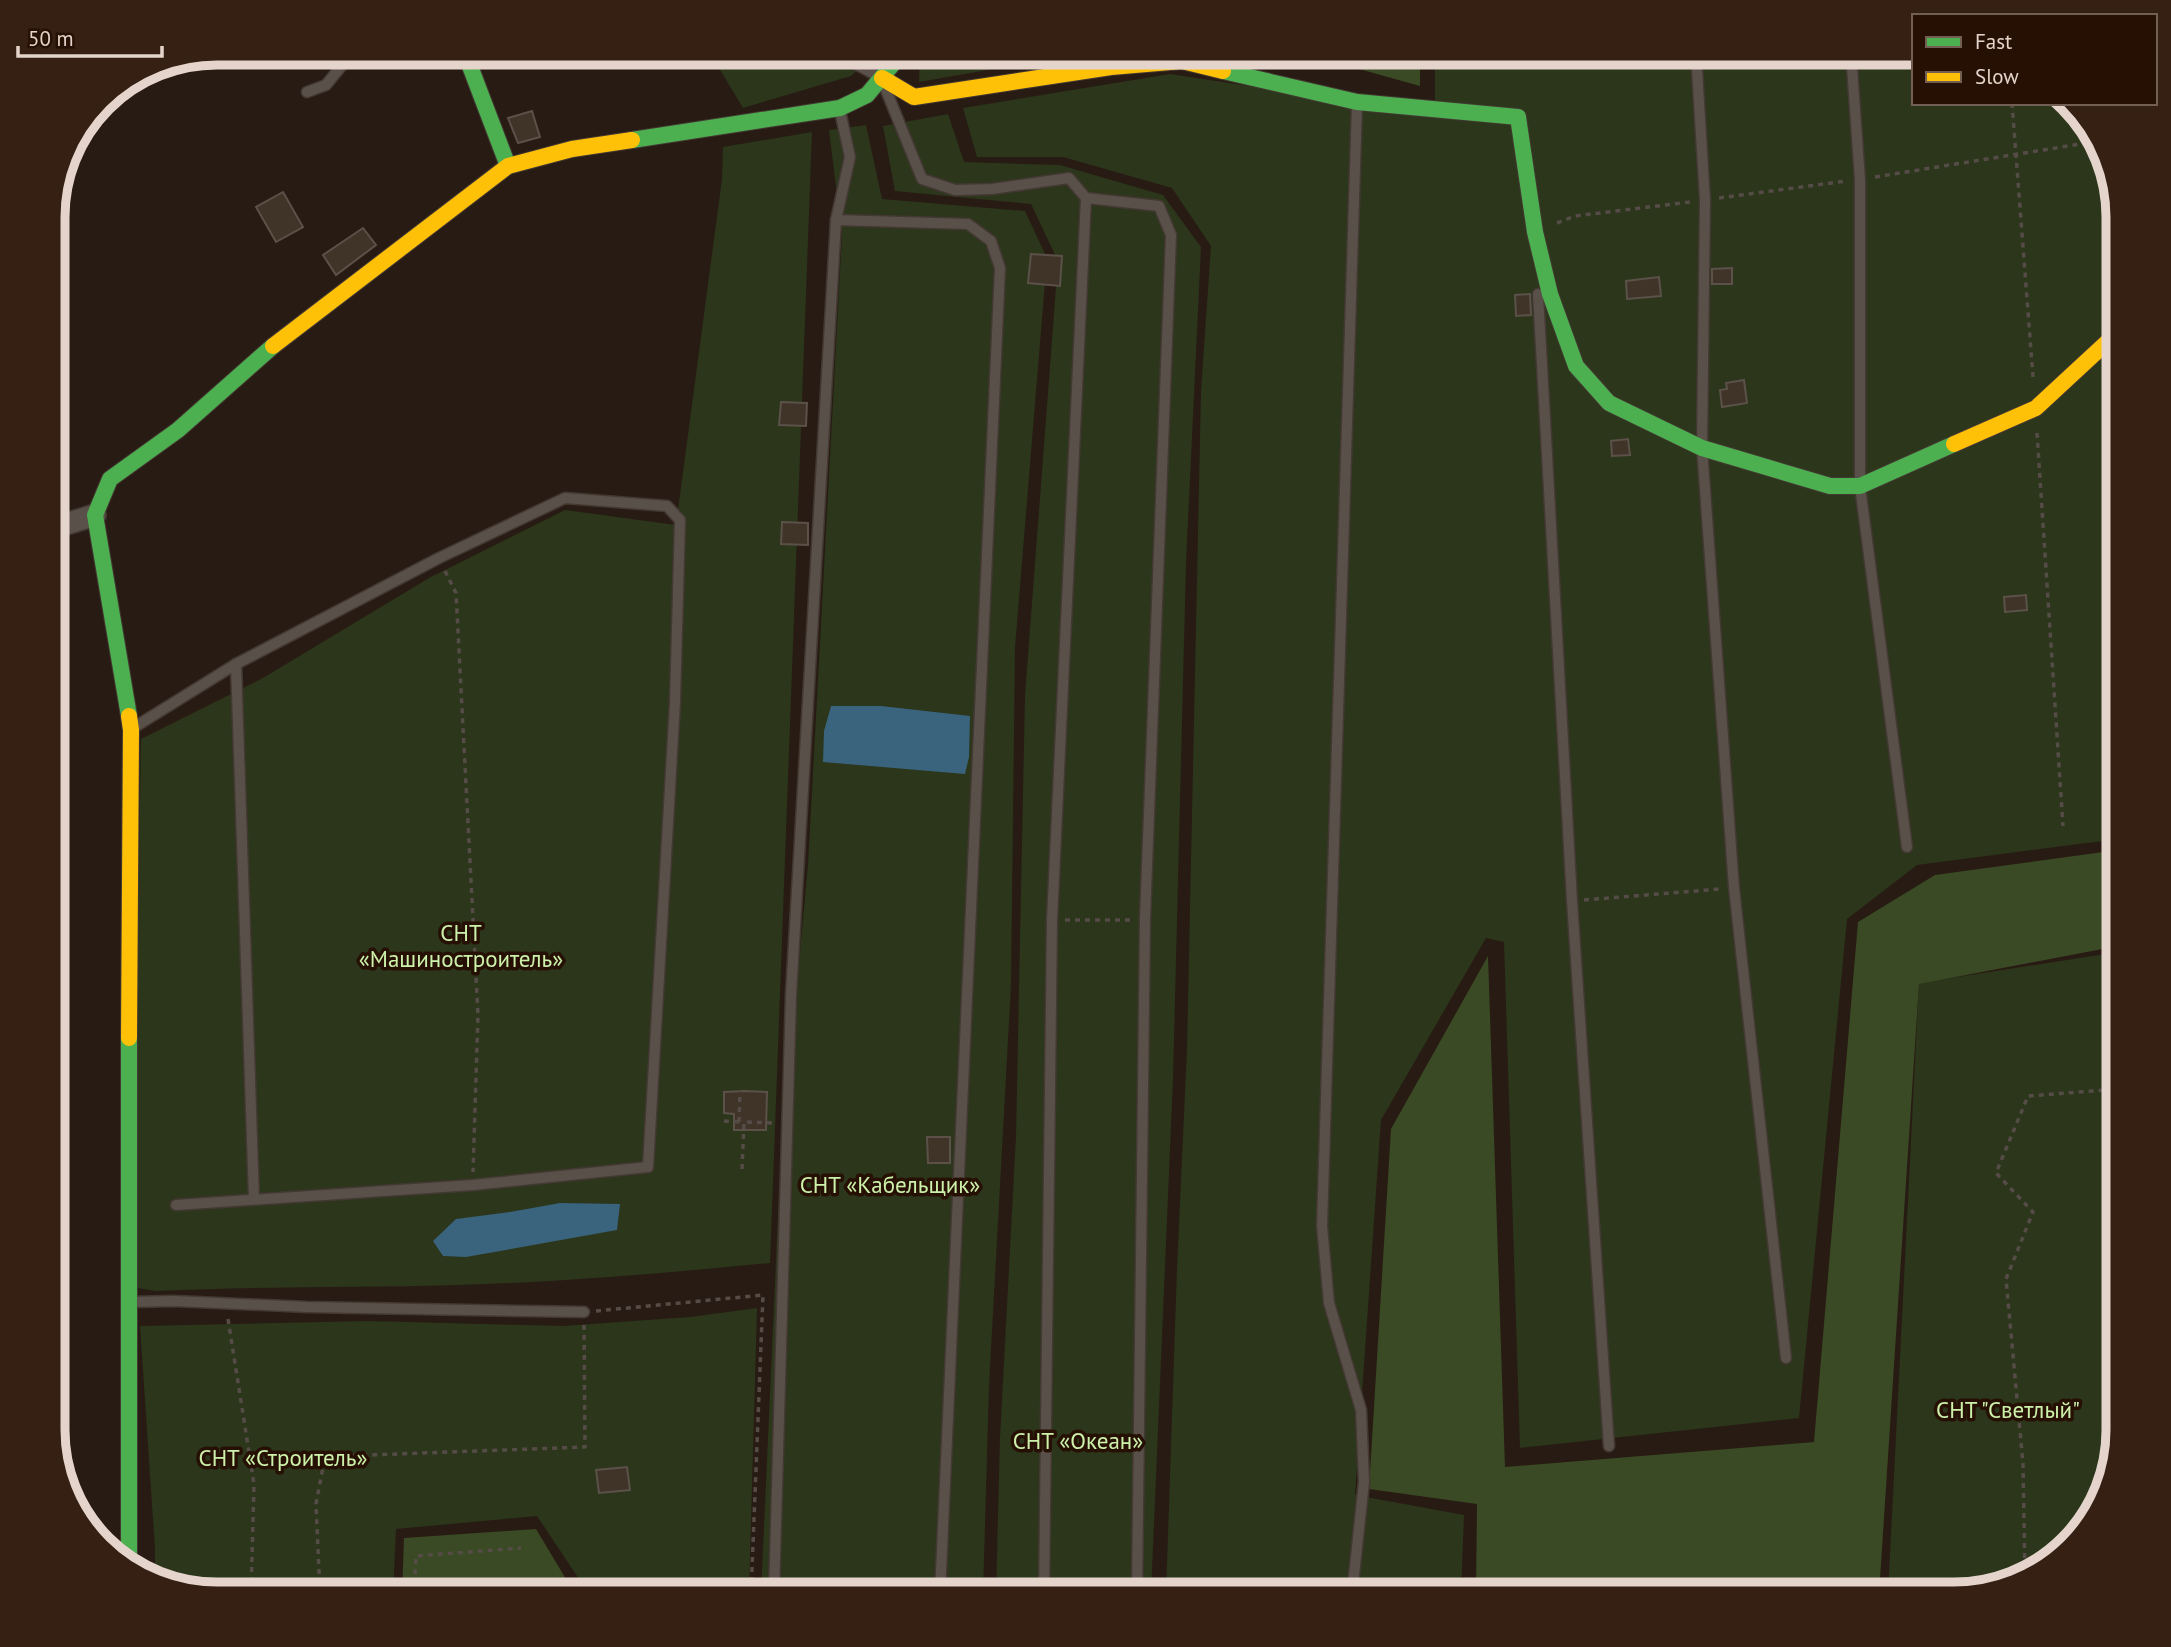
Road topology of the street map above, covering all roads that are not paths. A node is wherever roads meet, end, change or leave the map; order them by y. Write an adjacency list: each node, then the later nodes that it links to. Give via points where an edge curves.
1 (342, 65): 10 (lane, via 326,85)
2 (470, 65): 13 (street)
3 (858, 65): 9 (lane)
4 (892, 65): 9 (street)
5 (1087, 65): 9 (street, via 914,97)
6 (1199, 65): 11 (street)
7 (1697, 65): 18 (lane, via 1705,200)
8 (1852, 65): 19 (lane, via 1860,180)
9 (882, 78): 12 (street, via 867,94); 14 (lane, via 922,179 955,190 1069,178)
10 (307, 92)
11 (1357, 102): 16 (street, via 1518,117); 36 (lane, via 1322,1226 1329,1303 1361,1410 1364,1482)
12 (839, 108): 13 (street, via 572,149); 15 (lane, via 850,157)
13 (508, 166): 20 (street, via 276,343 178,430 110,479)
14 (1086, 198): 34 (lane, via 1052,920); 35 (lane, via 1159,206 1171,235 1145,919)
15 (836, 220): 32 (lane, via 791,995); 33 (lane, via 968,224 991,241 1000,268)
16 (1535, 232): 18 (street, via 1550,294 1576,366 1609,403); 30 (lane, via 1572,901)
17 (2106, 344): 19 (street, via 2036,408)
18 (1702, 448): 19 (street, via 1830,486); 29 (lane, via 1734,888)
19 (1860, 486): 24 (lane)
20 (95, 515): 21 (street); 23 (street)
21 (65, 524)
22 (236, 664): 23 (lane); 25 (lane); 25 (lane, via 565,498 667,506 680,520 675,702 648,1167 473,1185)
23 (131, 730): 27 (street)
24 (1907, 847)
25 (254, 1199): 26 (lane)
26 (176, 1205)
27 (128, 1302): 28 (lane); 31 (street)
28 (584, 1312)
29 (1786, 1358)
30 (1609, 1446)
31 (129, 1554)
32 (774, 1582)
33 (941, 1582)
34 (1044, 1582)
35 (1137, 1582)
36 (1353, 1582)

